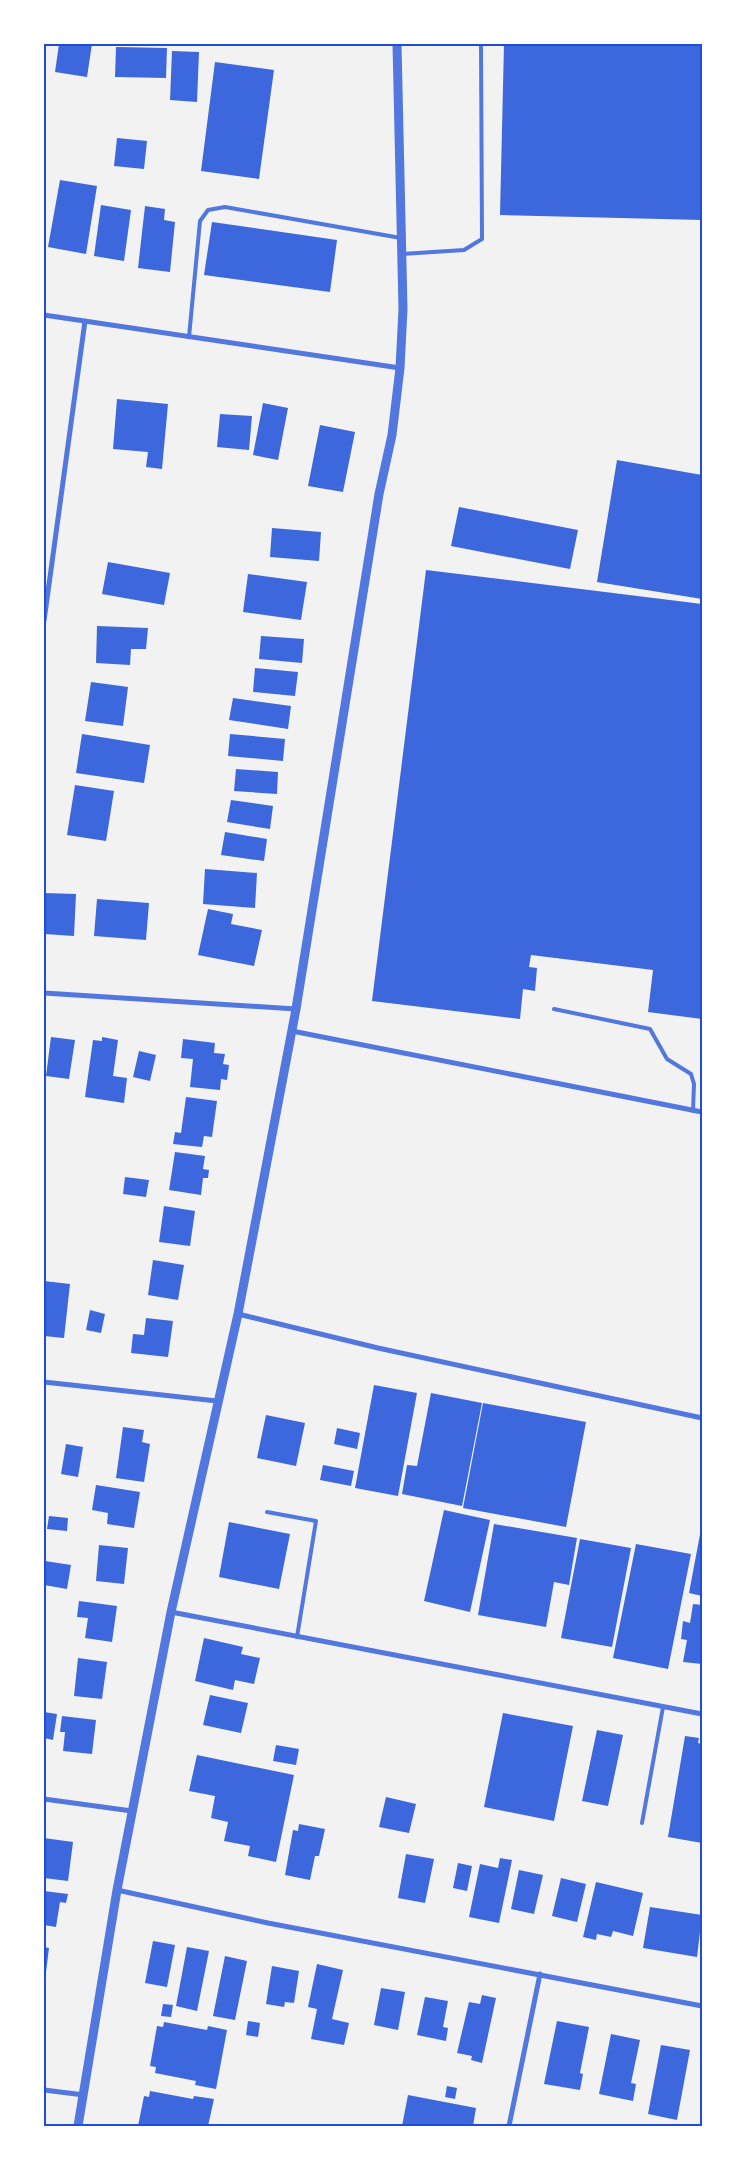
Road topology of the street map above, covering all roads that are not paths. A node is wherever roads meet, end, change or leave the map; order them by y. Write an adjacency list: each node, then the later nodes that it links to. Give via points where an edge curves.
1 (397, 44): 3 (street)
2 (481, 44): 4 (lane, via 482,239 464,250)
3 (401, 238): 4 (street); 7 (lane, via 226,207 208,210 200,221)
4 (402, 254): 8 (street)
5 (44, 315): 6 (street)
6 (85, 321): 7 (street); 9 (street)
7 (189, 337): 8 (street)
8 (400, 368): 11 (street, via 392,435)
9 (44, 621)
10 (44, 993): 11 (street)
11 (296, 1009): 13 (street)
12 (554, 1009): 14 (lane, via 650,1029 667,1058 692,1074)
13 (292, 1031): 14 (street); 16 (street)
14 (693, 1111): 15 (street)
15 (702, 1112)
16 (238, 1314): 18 (street); 19 (street, via 378,1348)
17 (44, 1382): 18 (street)
18 (217, 1401): 21 (street)
19 (702, 1418)
20 (267, 1512): 22 (lane, via 316,1521)
21 (171, 1612): 22 (street); 26 (street)
22 (296, 1637): 23 (street)
23 (663, 1707): 24 (street); 27 (lane)
24 (702, 1714)
25 (44, 1799): 26 (street)
26 (132, 1811): 28 (street)
27 (642, 1823)
28 (117, 1890): 29 (street, via 268,1923); 32 (street)
29 (540, 1974): 30 (street); 34 (street)
30 (702, 2006)
31 (44, 2090): 32 (street)
32 (84, 2096): 33 (street)
33 (78, 2126)
34 (509, 2126)

